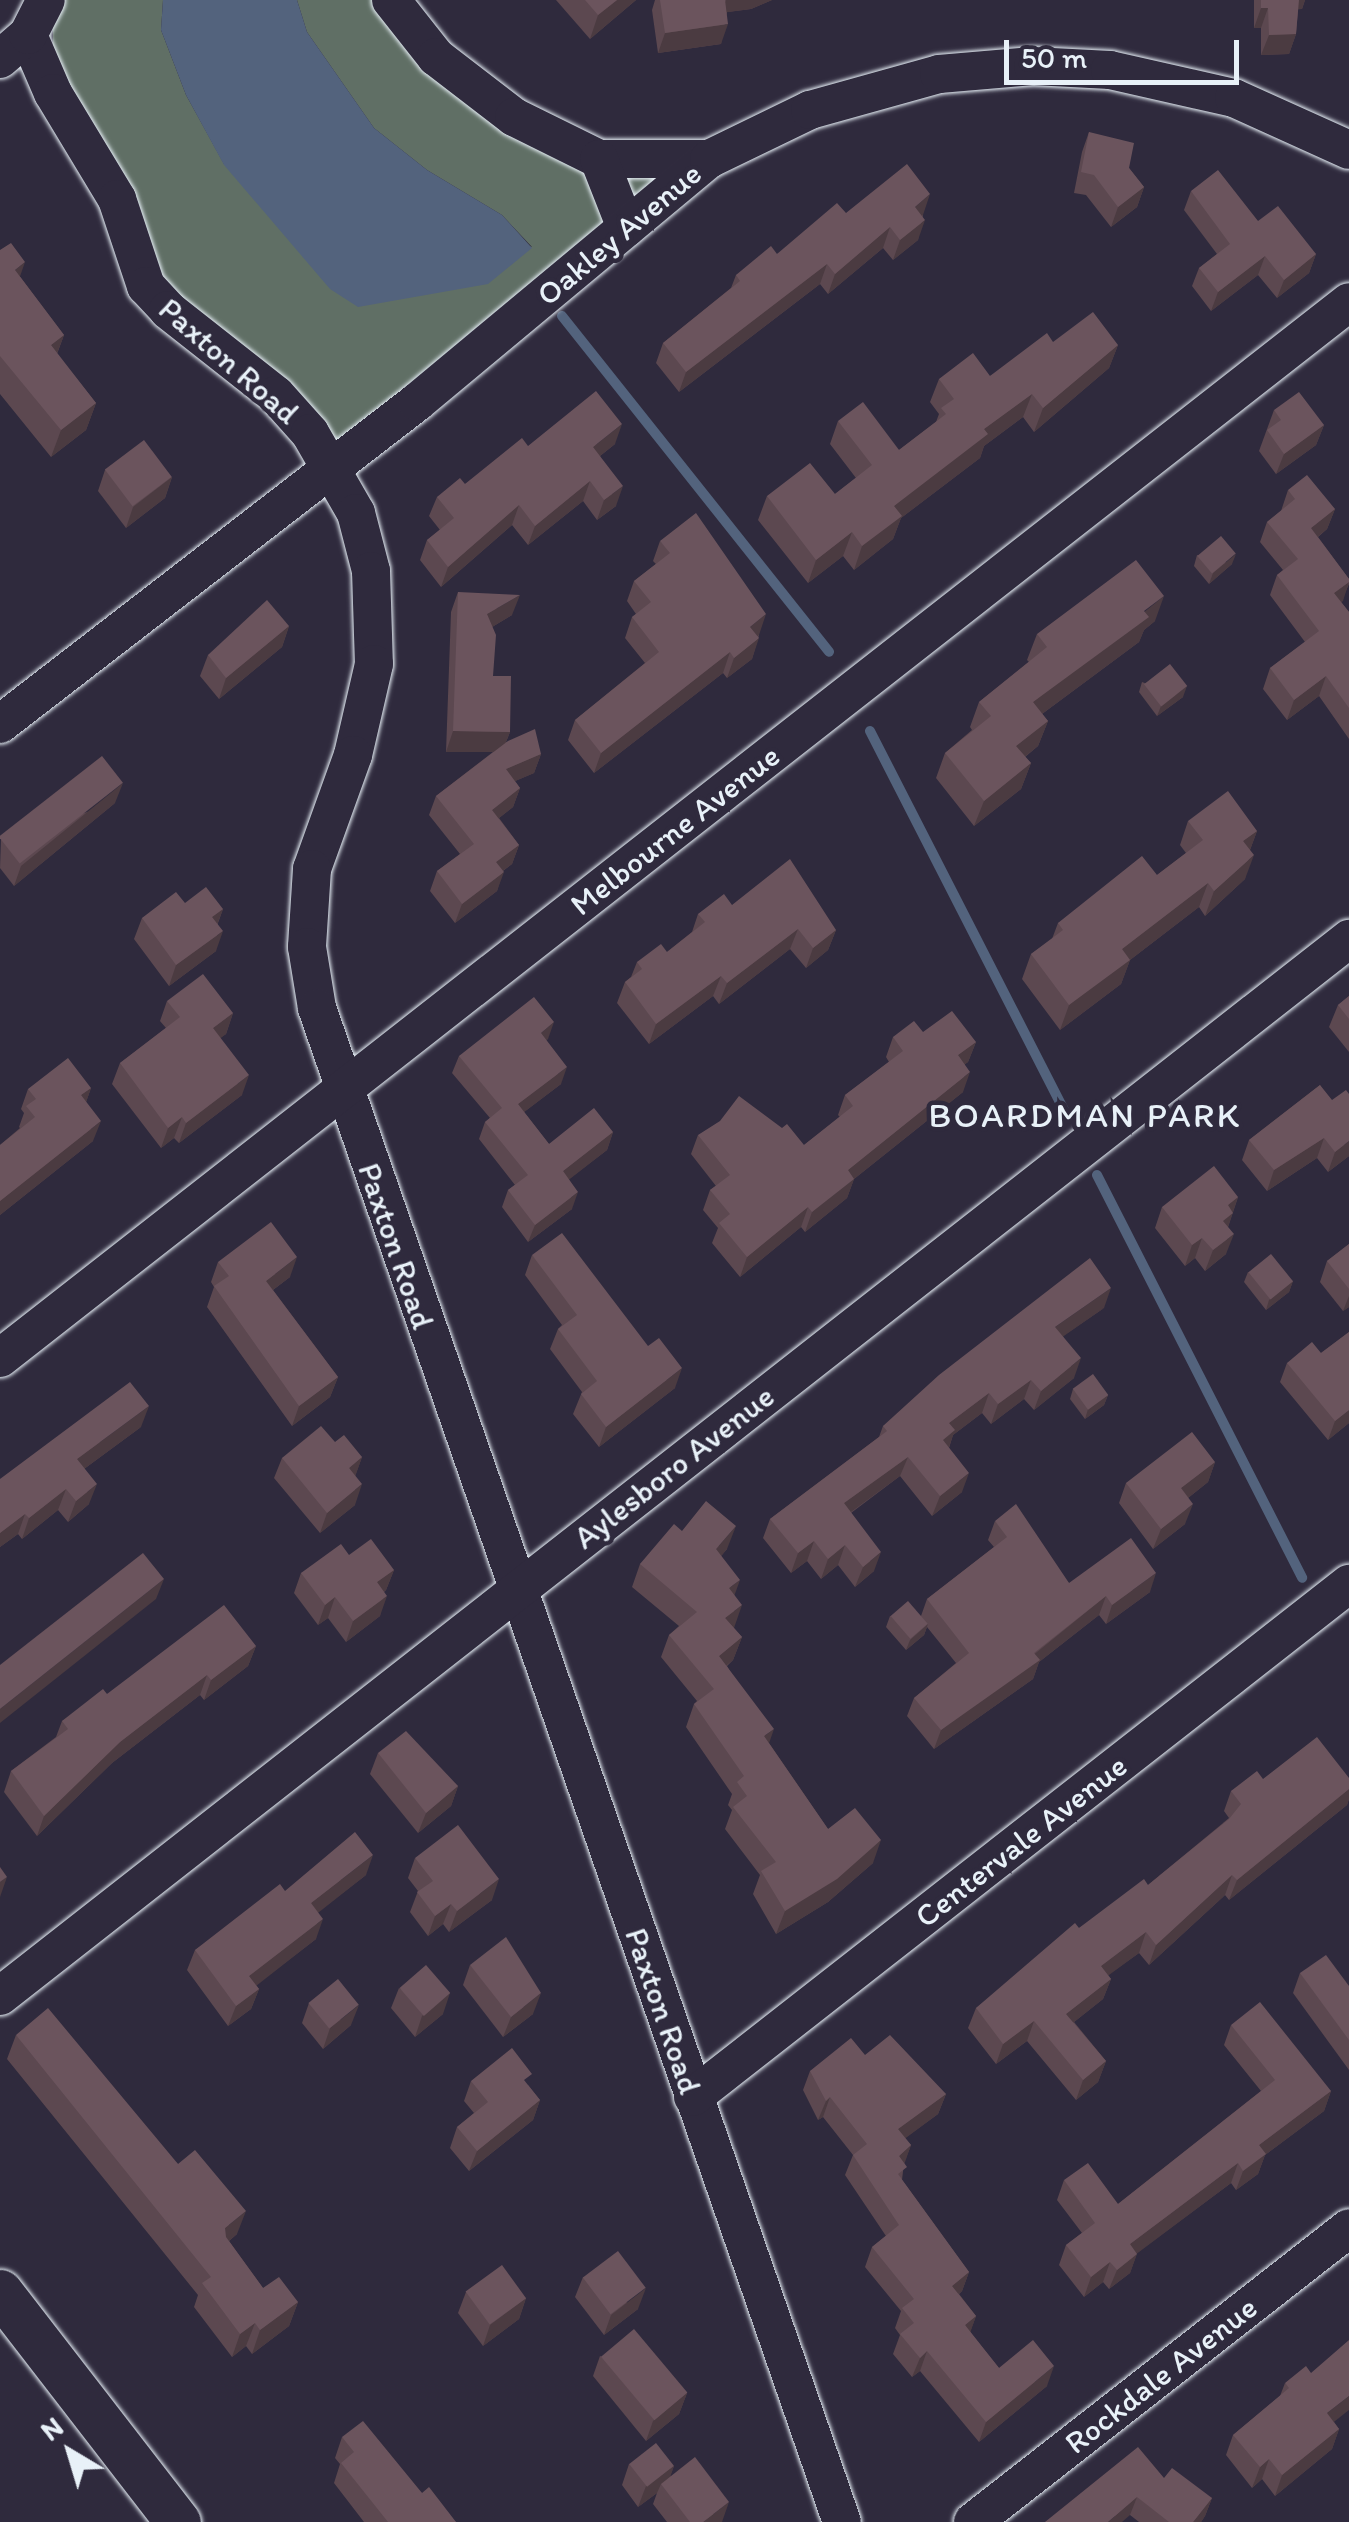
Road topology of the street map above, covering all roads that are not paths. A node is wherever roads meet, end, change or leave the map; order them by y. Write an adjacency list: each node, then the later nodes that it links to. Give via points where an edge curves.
1 (46, 0): 3 (street)
2 (392, 0): 5 (street, via 417,36 473,90)
3 (14, 47): 9 (street, Paxton Road, via 54,93 117,199 146,286 276,396)
4 (1349, 150): 6 (street, Oakley Avenue, via 1234,98 1172,80 1033,66 895,83 810,110)
5 (599, 158): 6 (street); 7 (street)
6 (708, 159): 7 (street, Oakley Avenue)
7 (626, 228): 9 (street, Oakley Avenue)
8 (1349, 302): 12 (street, Melbourne Avenue)
9 (330, 468): 10 (street, Oakley Avenue); 12 (street, Paxton Road, via 356,513 376,620 366,712 319,836 308,908 317,1008)
10 (0, 724)
11 (1349, 938): 15 (street, Aylesboro Avenue)
12 (343, 1090): 13 (street, Melbourne Avenue); 15 (street, Paxton Road)
13 (0, 1358)
14 (1349, 1584): 17 (street, Centervale Avenue)
15 (516, 1592): 16 (street, Aylesboro Avenue); 17 (street, Paxton Road)
16 (0, 1996)
17 (693, 2098): 21 (street, Paxton Road)
18 (1349, 2228): 22 (street, Rockdale Avenue)
19 (0, 2292): 20 (street)
20 (178, 2522)
21 (842, 2522)
22 (973, 2522)

